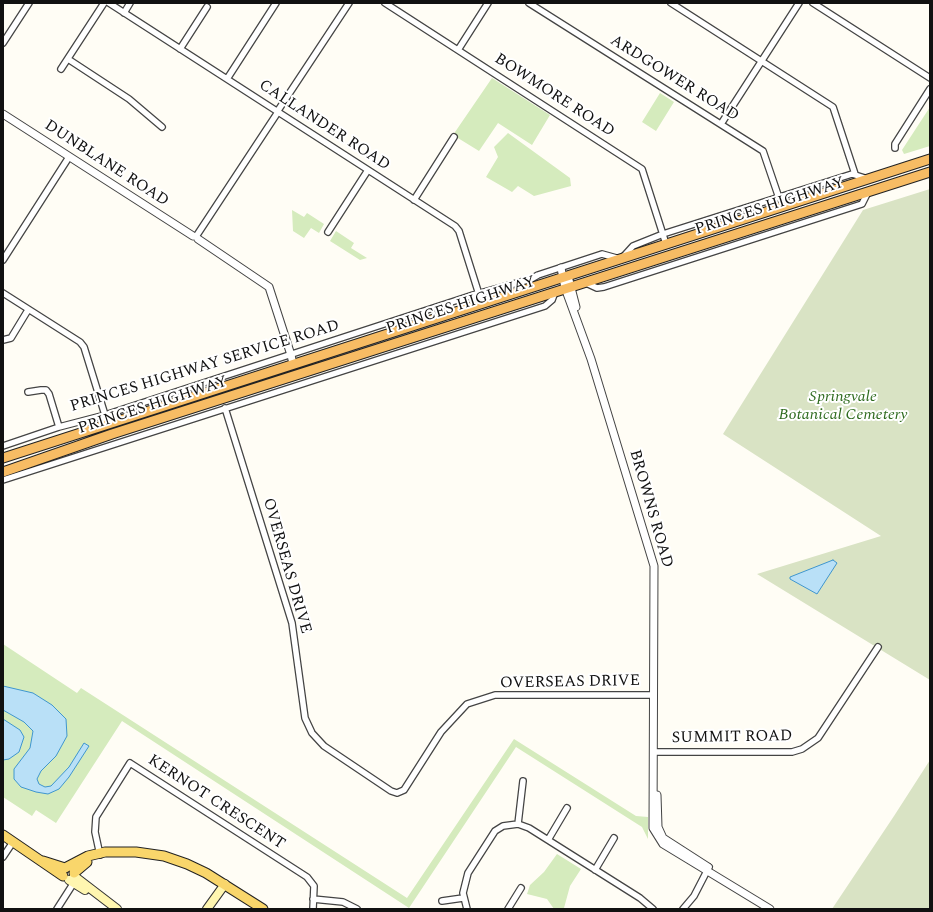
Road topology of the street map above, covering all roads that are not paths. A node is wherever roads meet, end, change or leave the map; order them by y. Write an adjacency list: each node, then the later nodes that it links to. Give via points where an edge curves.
1 (29, 3): 15 (street)
2 (104, 3): 18 (street)
3 (109, 3): 14 (street, CALLANDER ROAD)
4 (130, 3): 14 (street)
5 (276, 3): 22 (street)
6 (349, 3): 24 (street)
7 (385, 3): 17 (street, BOWMORE ROAD)
8 (488, 3): 17 (street)
9 (529, 3): 26 (street, ARDGOWER ROAD)
10 (671, 3): 19 (street)
11 (799, 3): 19 (street)
12 (813, 3): 21 (street)
13 (207, 7): 16 (street)
14 (124, 13): 16 (street, CALLANDER ROAD)
15 (3, 43)
16 (180, 49): 22 (street, CALLANDER ROAD)
17 (458, 50): 40 (street, BOWMORE ROAD, via 642,169)
18 (68, 60): 20 (street); 27 (street, via 128,99)
19 (763, 60): 26 (street); 34 (street, via 833,107)
20 (61, 69)
21 (930, 78)
22 (227, 79): 24 (street, CALLANDER ROAD)
23 (930, 89): 29 (street)
24 (278, 112): 32 (street, CALLANDER ROAD); 41 (street)
25 (3, 114): 30 (street, DUNBLANE ROAD)
26 (721, 124): 37 (street, ARDGOWER ROAD, via 764,151)
27 (162, 127)
28 (454, 138): 38 (street)
29 (894, 148)
30 (69, 157): 41 (street, DUNBLANE ROAD); 46 (street)
31 (930, 159): 35 (highway, PRINCES HIGHWAY)
32 (368, 170): 38 (street, CALLANDER ROAD); 39 (street)
33 (930, 172): 36 (highway, PRINCES HIGHWAY)
34 (854, 174): 35 (street); 37 (street)
35 (868, 179): 42 (highway, PRINCES HIGHWAY)
36 (868, 192): 44 (highway, PRINCES HIGHWAY); 50 (street, via 862,204 604,287 597,288)
37 (779, 198): 40 (street)
38 (414, 200): 54 (street, CALLANDER ROAD, via 457,228)
39 (328, 232)
40 (663, 234): 42 (street, BOWMORE ROAD); 45 (street, via 633,246)
41 (196, 237): 59 (street, DUNBLANE ROAD, via 269,287)
42 (666, 244): 43 (highway, PRINCES HIGHWAY); 44 (highway)
43 (652, 249): 45 (highway, PRINCES HIGHWAY); 47 (highway)
44 (669, 255): 47 (highway, PRINCES HIGHWAY)
45 (621, 259): 48 (street, PRINCES HIGHWAY SERVICE ROAD, via 602,254); 49 (highway, PRINCES HIGHWAY)
46 (3, 260)
47 (655, 260): 50 (highway, PRINCES HIGHWAY)
48 (560, 268): 49 (street, BROWNS ROAD); 54 (street, PRINCES HIGHWAY SERVICE ROAD)
49 (565, 277): 51 (street, BROWNS ROAD); 55 (highway, PRINCES HIGHWAY)
50 (584, 282): 51 (highway, PRINCES HIGHWAY)
51 (568, 287): 52 (highway, PRINCES HIGHWAY); 74 (street, BROWNS ROAD, via 654,566)
52 (555, 292): 58 (highway, PRINCES HIGHWAY); 63 (street, via 552,300 545,306)
53 (3, 293): 56 (street)
54 (478, 294): 55 (street, CALLANDER ROAD); 59 (street, PRINCES HIGHWAY SERVICE ROAD)
55 (482, 304): 60 (highway, PRINCES HIGHWAY)
56 (28, 310): 57 (street, via 11,338); 64 (street, via 84,347)
57 (3, 340)
58 (365, 353): 61 (highway, via 340,356 300,368); 68 (highway, PRINCES HIGHWAY)
59 (291, 355): 60 (street); 61 (street, DUNBLANE ROAD); 64 (street, PRINCES HIGHWAY SERVICE ROAD)
60 (304, 361): 61 (highway, PRINCES HIGHWAY)
61 (293, 364): 65 (highway, PRINCES HIGHWAY)
62 (28, 392): 67 (street, via 41,390 49,394)
63 (225, 408): 72 (street); 74 (street, OVERSEAS DRIVE, via 292,623 305,718 312,733 324,746 391,792 404,790 441,732 467,704 495,696)
64 (105, 415): 65 (street); 66 (street); 67 (street, PRINCES HIGHWAY SERVICE ROAD)
65 (116, 421): 66 (highway, PRINCES HIGHWAY)
66 (106, 424): 68 (highway); 70 (highway, PRINCES HIGHWAY)
67 (59, 427): 69 (street, PRINCES HIGHWAY SERVICE ROAD)
68 (112, 434): 71 (highway, PRINCES HIGHWAY)
69 (3, 446)
70 (3, 458)
71 (3, 472)
72 (3, 480)
73 (878, 647): 75 (street, SUMMIT ROAD, via 818,738 802,749 792,752)
74 (654, 695): 75 (street, BROWNS ROAD)
75 (654, 752): 86 (street, BROWNS ROAD, via 653,828 663,844)
76 (523, 781): 78 (street)
77 (567, 808): 81 (street)
78 (518, 824): 81 (street); 90 (street, via 503,826 493,834 468,874 463,888)
79 (3, 835): 82 (main road)
80 (614, 838): 85 (street)
81 (548, 840): 85 (street)
82 (13, 842): 84 (street); 87 (main road, via 51,869)
83 (100, 855): 87 (main road, via 88,856); 88 (main road, via 141,852 171,858); 91 (street, KERNOT CRESCENT, via 95,832 96,817 130,763 307,877 314,886)
84 (3, 857)
85 (595, 870): 101 (street)
86 (710, 871): 102 (street); 103 (street, BROWNS ROAD)
87 (70, 875): 93 (street); 94 (main road)
88 (223, 883): 95 (main road); 96 (main road)
89 (521, 888): 100 (street)
90 (463, 898): 92 (street); 99 (street)
91 (314, 899): 97 (street, KERNOT CRESCENT); 98 (street, via 344,902)
92 (442, 901)
93 (57, 909)
94 (117, 909)
95 (207, 909)
96 (263, 909)
97 (313, 909)
98 (357, 909)
99 (467, 909)
100 (508, 909)
101 (653, 909)
102 (683, 909)
103 (770, 909)

